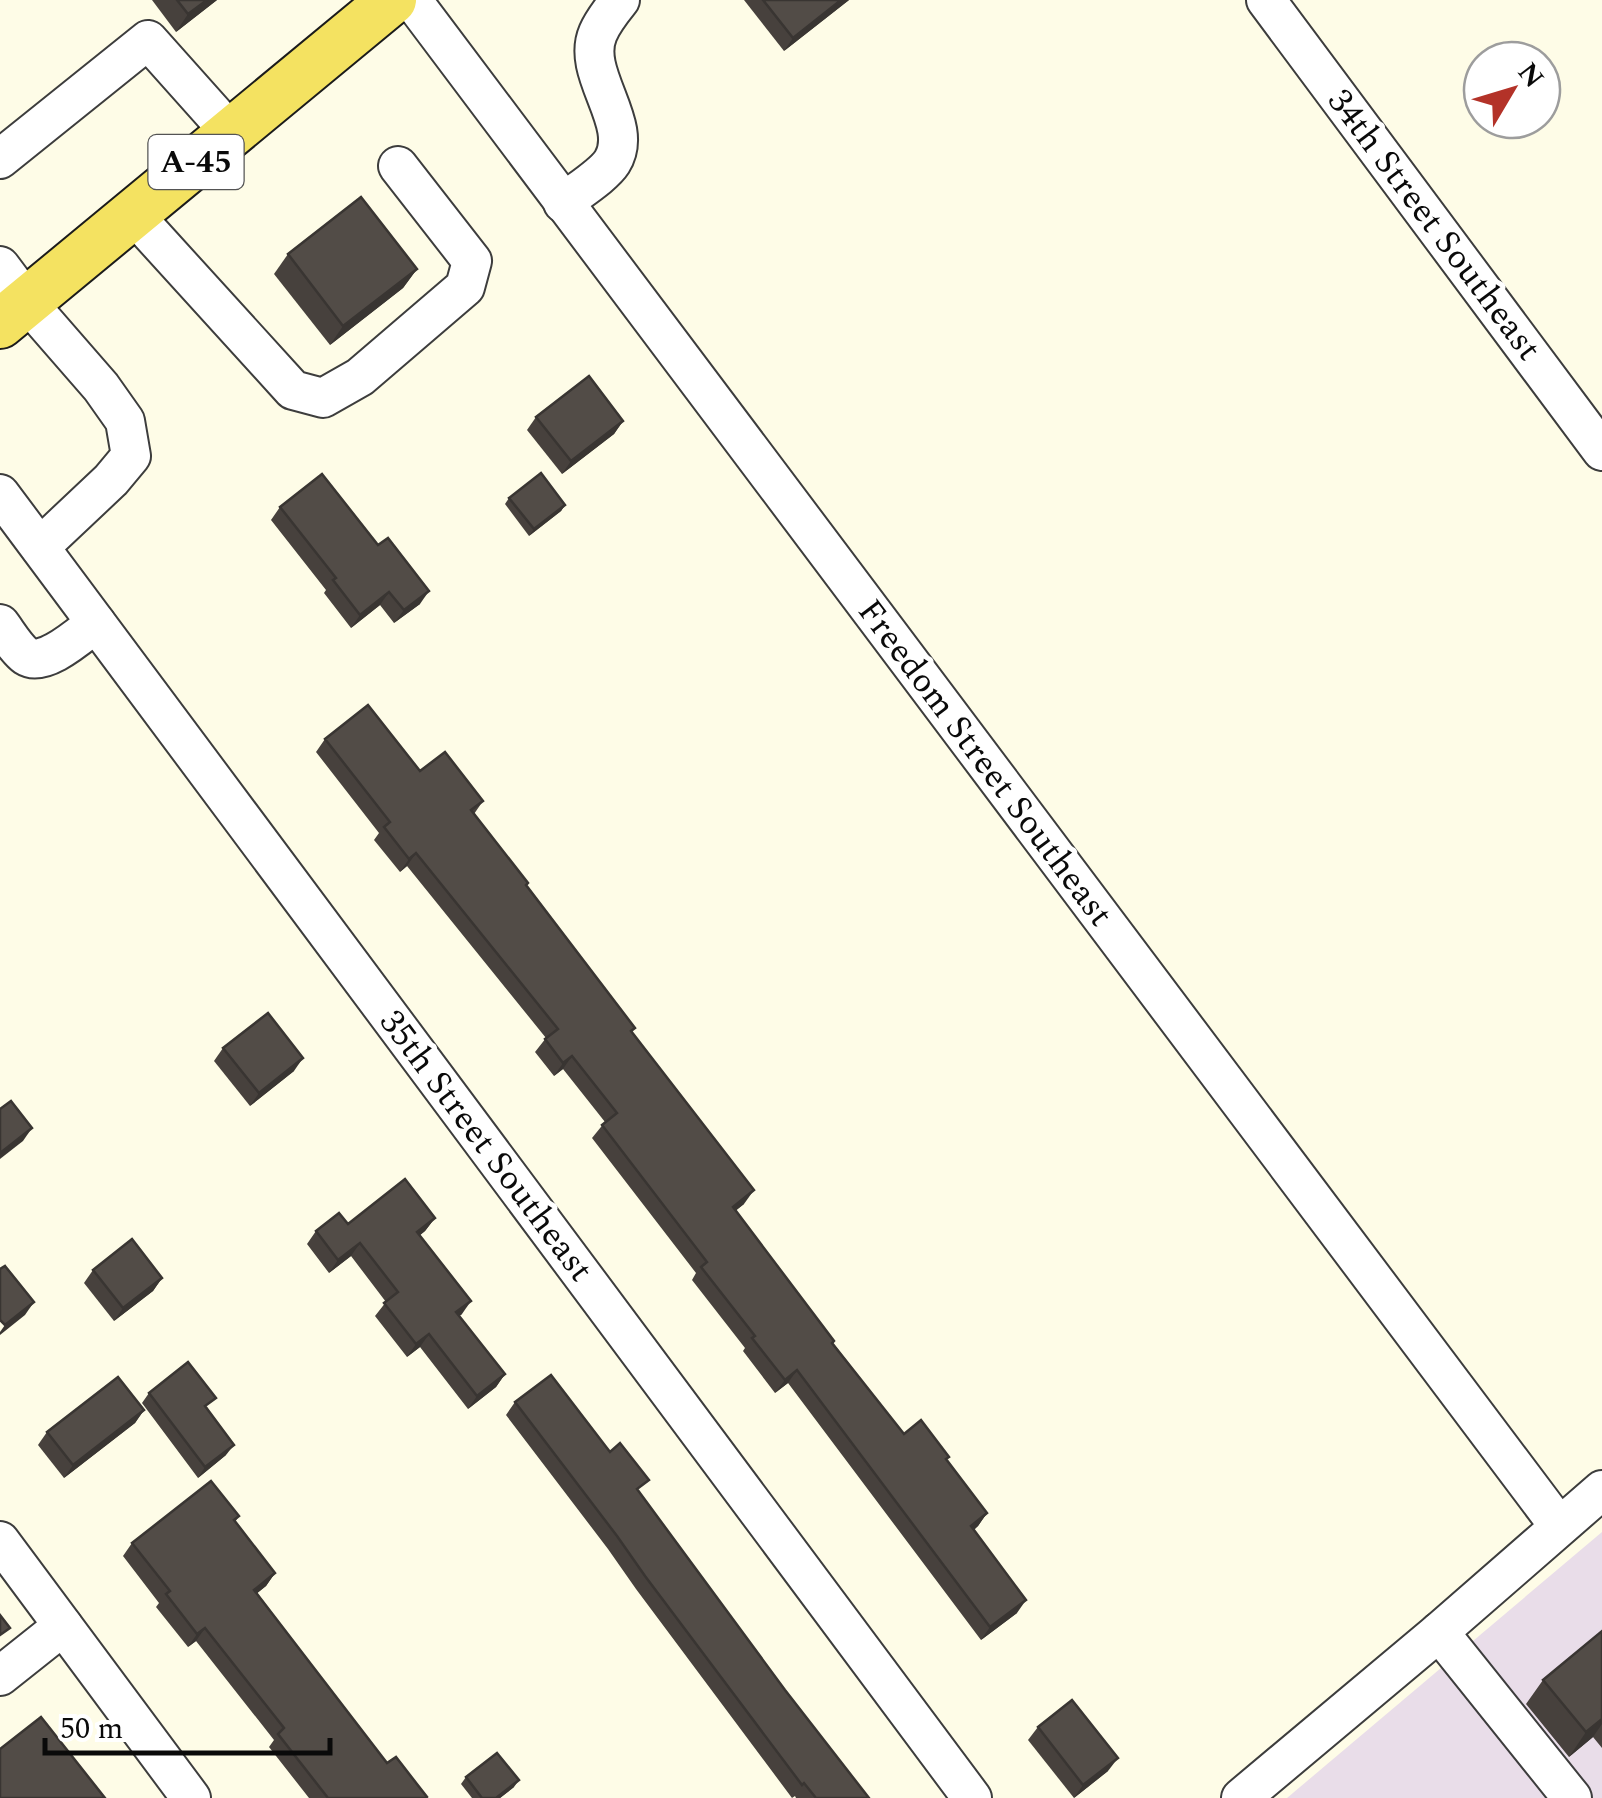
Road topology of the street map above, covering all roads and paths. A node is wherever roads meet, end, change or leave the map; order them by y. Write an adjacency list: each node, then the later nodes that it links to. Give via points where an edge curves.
1 (620, 0): 7 (street, via 596,36 595,66 618,146 611,164)
2 (1266, 0): 10 (street, 34th Street Southeast)
3 (394, 1): 4 (main road, A-45); 7 (street, Freedom Street Southeast)
4 (231, 133): 5 (street, via 148,40); 8 (main road, A-45)
5 (0, 159)
6 (398, 166): 8 (street, via 472,261 465,287 360,377 323,398 293,390)
7 (563, 203): 16 (street, Freedom Street Southeast)
8 (133, 214): 9 (main road, A-45)
9 (9, 297): 12 (street, via 101,387 125,421 131,456)
10 (1602, 451)
11 (0, 494): 12 (street, 35th Street Southeast)
12 (40, 548): 13 (street, 35th Street Southeast)
13 (96, 623): 14 (street, via 50,656 35,658); 22 (street, 35th Street Southeast)
14 (0, 624)
15 (1602, 1490): 16 (street)
16 (1559, 1526): 19 (street)
17 (0, 1541): 18 (street)
18 (63, 1626): 20 (street); 21 (street)
19 (1439, 1632): 23 (street); 24 (street)
20 (0, 1676)
21 (191, 1798)
22 (972, 1798)
23 (1241, 1798)
24 (1572, 1798)

